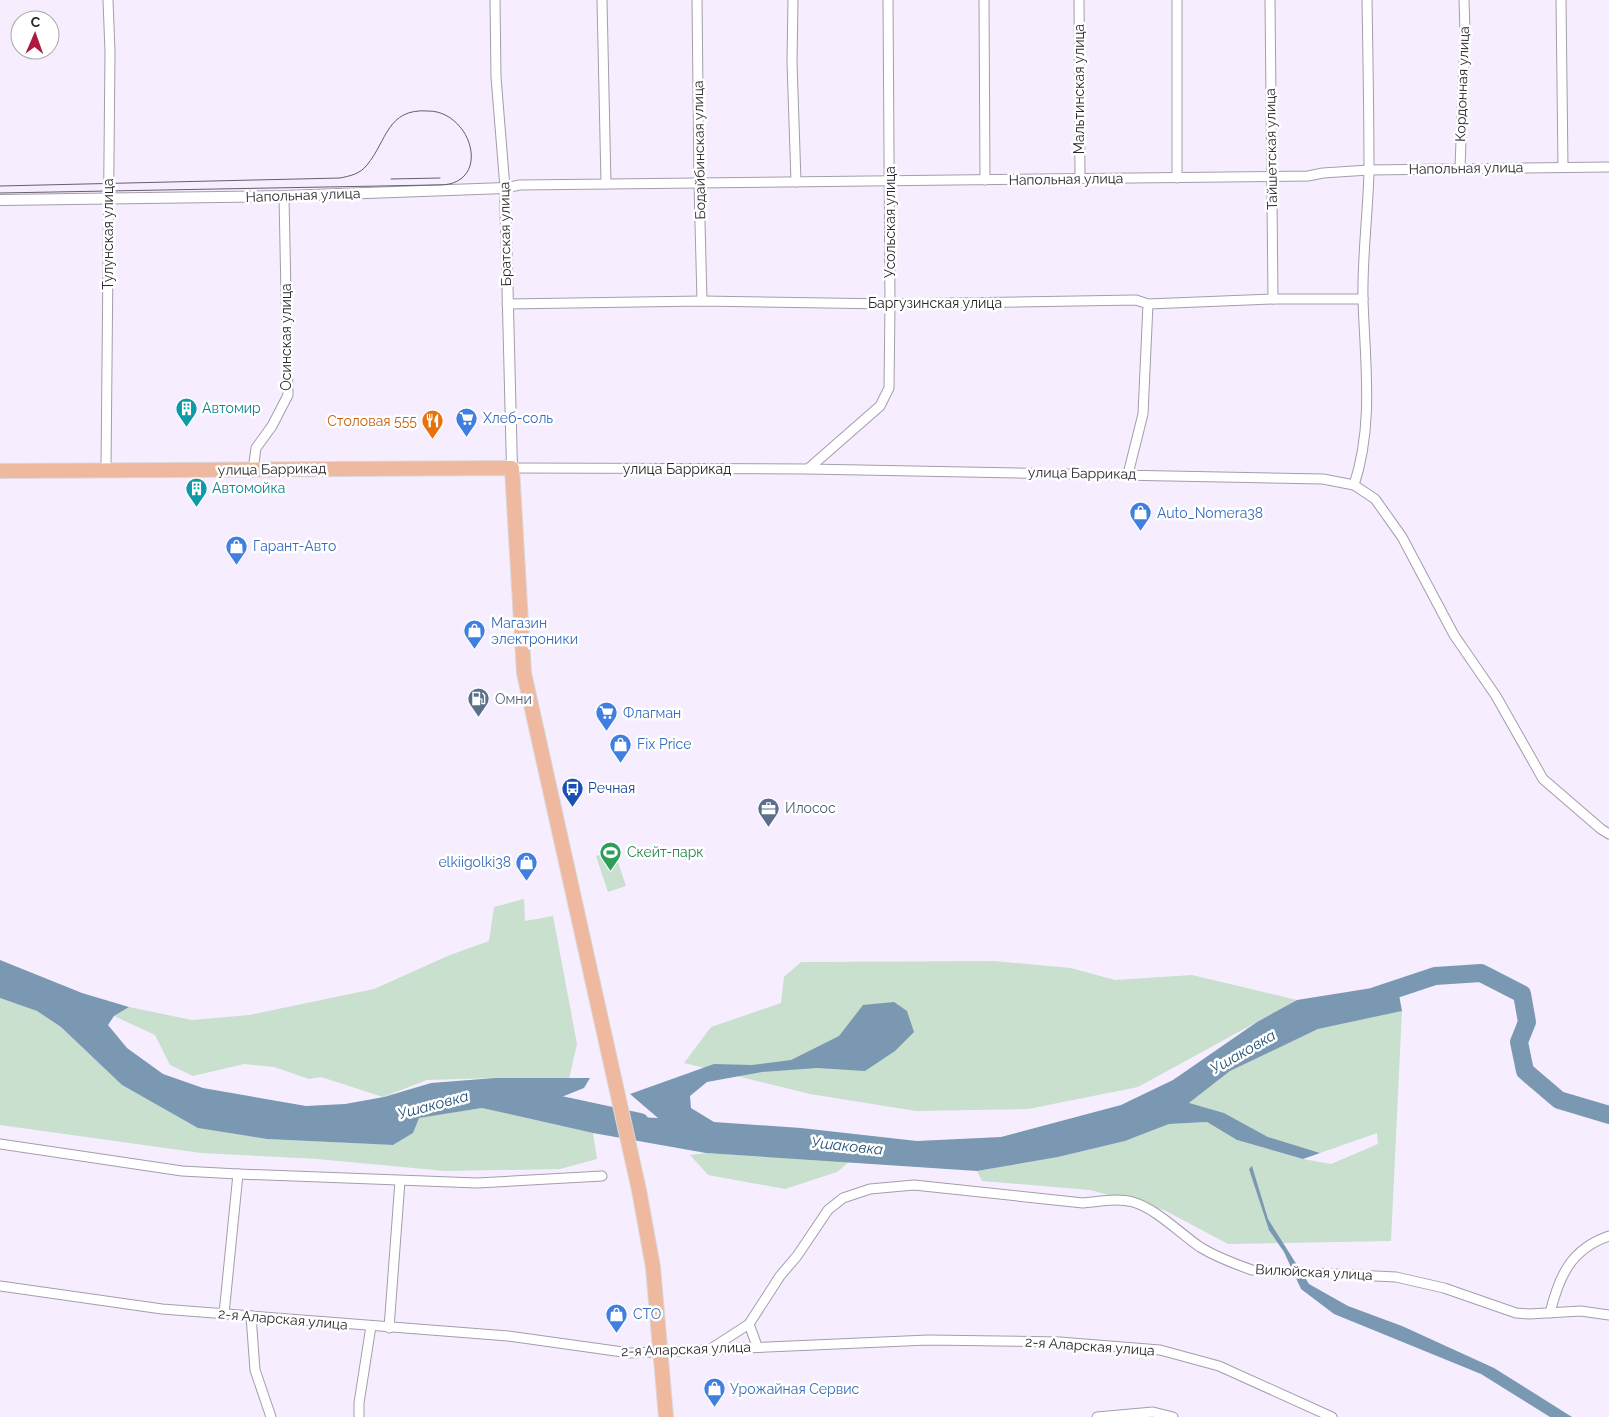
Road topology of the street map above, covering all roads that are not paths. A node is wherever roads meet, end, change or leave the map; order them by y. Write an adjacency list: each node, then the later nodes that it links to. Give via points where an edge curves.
1 (108, 0): 28 (street, Тулунская улица)
2 (495, 0): 26 (street, Братская улица, via 496,77)
3 (602, 0): 25 (street)
4 (697, 0): 24 (street, Бодайбинская улица)
5 (793, 0): 23 (street)
6 (888, 0): 22 (street, Усольская улица)
7 (984, 0): 21 (street)
8 (1079, 0): 20 (street, Мальтинская улица)
9 (1176, 0): 19 (street)
10 (1270, 0): 18 (street, Тайшетская улица)
11 (1367, 0): 17 (street)
12 (1464, 0): 16 (street, Кордонная улица)
13 (1561, 0): 14 (street)
14 (1563, 167): 15 (street, Напольная улица); 16 (street, Напольная улица)
15 (1609, 167)
16 (1460, 168): 17 (street, Напольная улица)
17 (1368, 170): 18 (street, Напольная улица); 31 (street)
18 (1272, 177): 19 (street, Напольная улица); 30 (street, Тайшетская улица)
19 (1177, 178): 20 (street, Напольная улица)
20 (1080, 179): 21 (street, Напольная улица)
21 (985, 180): 22 (street, Напольная улица)
22 (890, 181): 23 (street, Напольная улица); 34 (street, Усольская улица)
23 (796, 182): 24 (street, Напольная улица)
24 (698, 183): 25 (street, Напольная улица); 32 (street, Бодайбинская улица)
25 (606, 184): 26 (street, Напольная улица)
26 (504, 188): 27 (street, Напольная улица); 33 (street, Братская улица)
27 (284, 196): 28 (street, Напольная улица); 39 (street, Осинская улица, via 288,395 256,448)
28 (108, 198): 29 (street, Напольная улица); 37 (street, Тулунская улица)
29 (0, 200)
30 (1273, 299): 31 (street, Баргузинская улица); 35 (street, Баргузинская улица)
31 (1363, 299): 42 (street, via 1367,420)
32 (702, 301): 33 (street, Баргузинская улица); 34 (street, Баргузинская улица)
33 (507, 304): 36 (street, Братская улица)
34 (890, 304): 35 (street, Баргузинская улица, via 1127,300); 38 (street, Усольская улица, via 889,388 880,406)
35 (1148, 304): 41 (street, via 1143,414)
36 (512, 468): 38 (street, улица Баррикад); 39 (main road, улица Баррикад); 59 (main road, via 524,673 639,1190 653,1267)
37 (106, 469): 39 (main road, улица Баррикад); 40 (main road, улица Баррикад)
38 (808, 469): 41 (street, улица Баррикад)
39 (253, 470)
40 (0, 471)
41 (1128, 474): 42 (street, улица Баррикад, via 1323,479)
42 (1354, 485): 43 (street, via 1375,499 1402,537 1454,635 1496,696 1543,779)
43 (1609, 834)
44 (0, 1144): 45 (street, via 182,1171)
45 (238, 1174): 47 (street); 51 (street)
46 (602, 1176): 47 (street, via 477,1183)
47 (400, 1181): 56 (street)
48 (1609, 1236): 50 (street, via 1591,1242 1574,1258 1562,1278)
49 (0, 1286): 51 (street, 2-я Аларская улица, via 162,1309)
50 (1550, 1313): 52 (street, Вилюйская улица, via 1582,1311); 54 (street, Вилюйская улица, via 1516,1312 1444,1288 1396,1277 1265,1272 1235,1264 1201,1247 1134,1202 1104,1200 1084,1203 914,1185 870,1189 842,1198 828,1210)
51 (224, 1314): 53 (street, 2-я Аларская улица)
52 (1609, 1315)
53 (251, 1316): 55 (street, 2-я Аларская улица); 60 (street, via 255,1370)
54 (749, 1324): 57 (street); 58 (street)
55 (371, 1326): 56 (street, 2-я Аларская улица); 61 (street)
56 (389, 1328): 59 (street, 2-я Аларская улица, via 508,1336 600,1350)
57 (758, 1346): 58 (street, 2-я Аларская улица); 65 (street, 2-я Аларская улица, via 1060,1342 1160,1350 1219,1366)
58 (712, 1348): 59 (street, 2-я Аларская улица)
59 (660, 1352): 62 (main road)
60 (271, 1417)
61 (359, 1417)
62 (666, 1417)
63 (1097, 1417): 64 (street, via 1153,1412)
64 (1173, 1417)
65 (1332, 1417)

